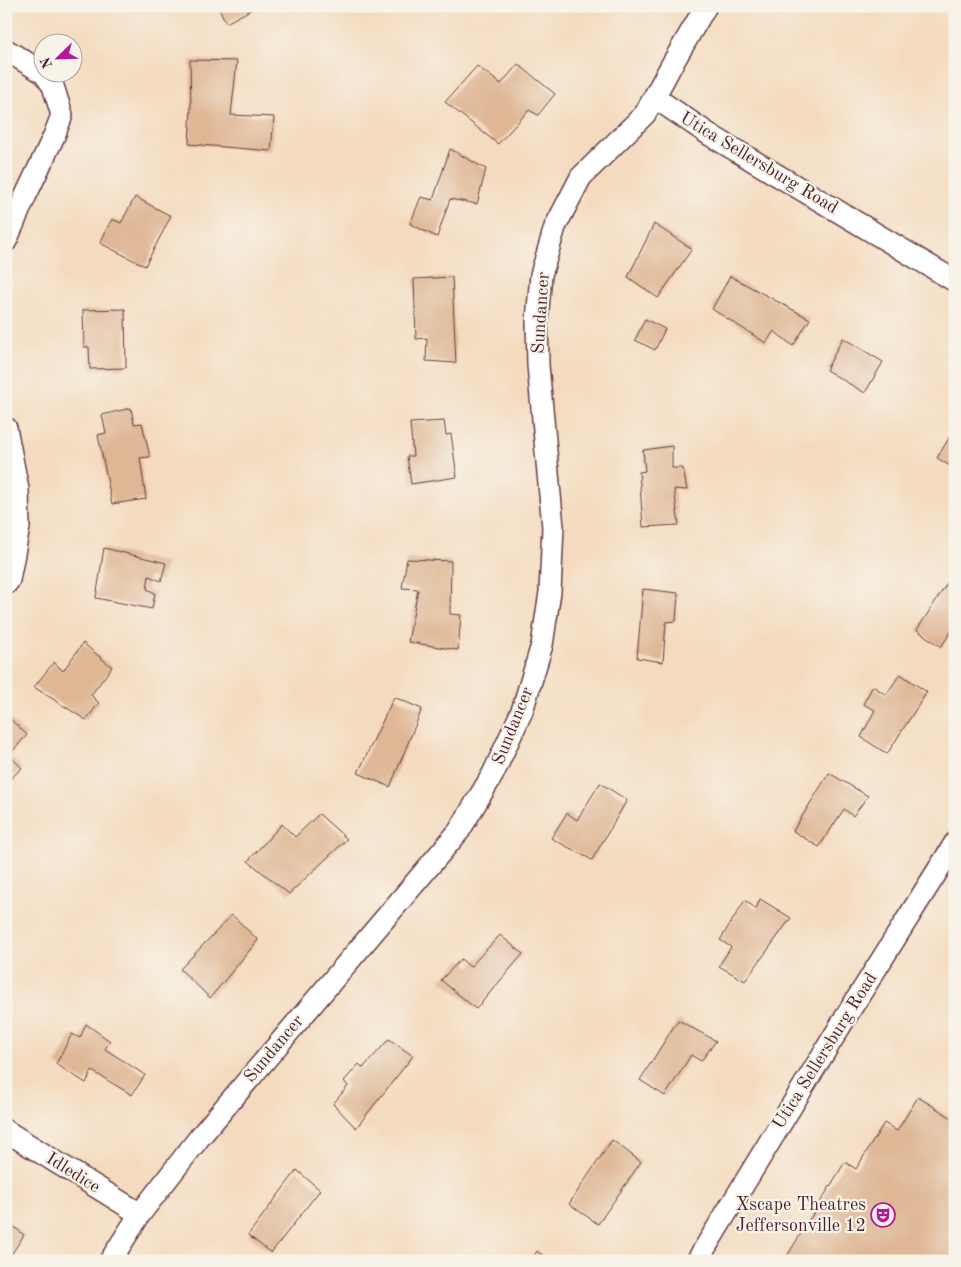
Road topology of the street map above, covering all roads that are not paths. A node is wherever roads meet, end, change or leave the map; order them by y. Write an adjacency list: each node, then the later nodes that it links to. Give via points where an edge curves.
1 (706, 6): 5 (street)
2 (6, 50): 3 (street)
3 (32, 65)
4 (49, 82): 6 (street, via 62,115)
5 (654, 97): 7 (street, Utica Sellersburg Road, via 710,135); 12 (street, Sundancer, via 645,114 581,177 555,227 540,275 538,365 553,526 550,592 542,646 522,711 493,774 459,831 199,1138)
6 (6, 241)
7 (955, 281)
8 (6, 428): 9 (street, via 18,489 19,527)
9 (6, 584)
10 (955, 843): 14 (street, Utica Sellersburg Road)
11 (6, 1131): 12 (street, Idledice)
12 (140, 1214): 13 (street, Sundancer)
13 (110, 1261)
14 (697, 1261)

